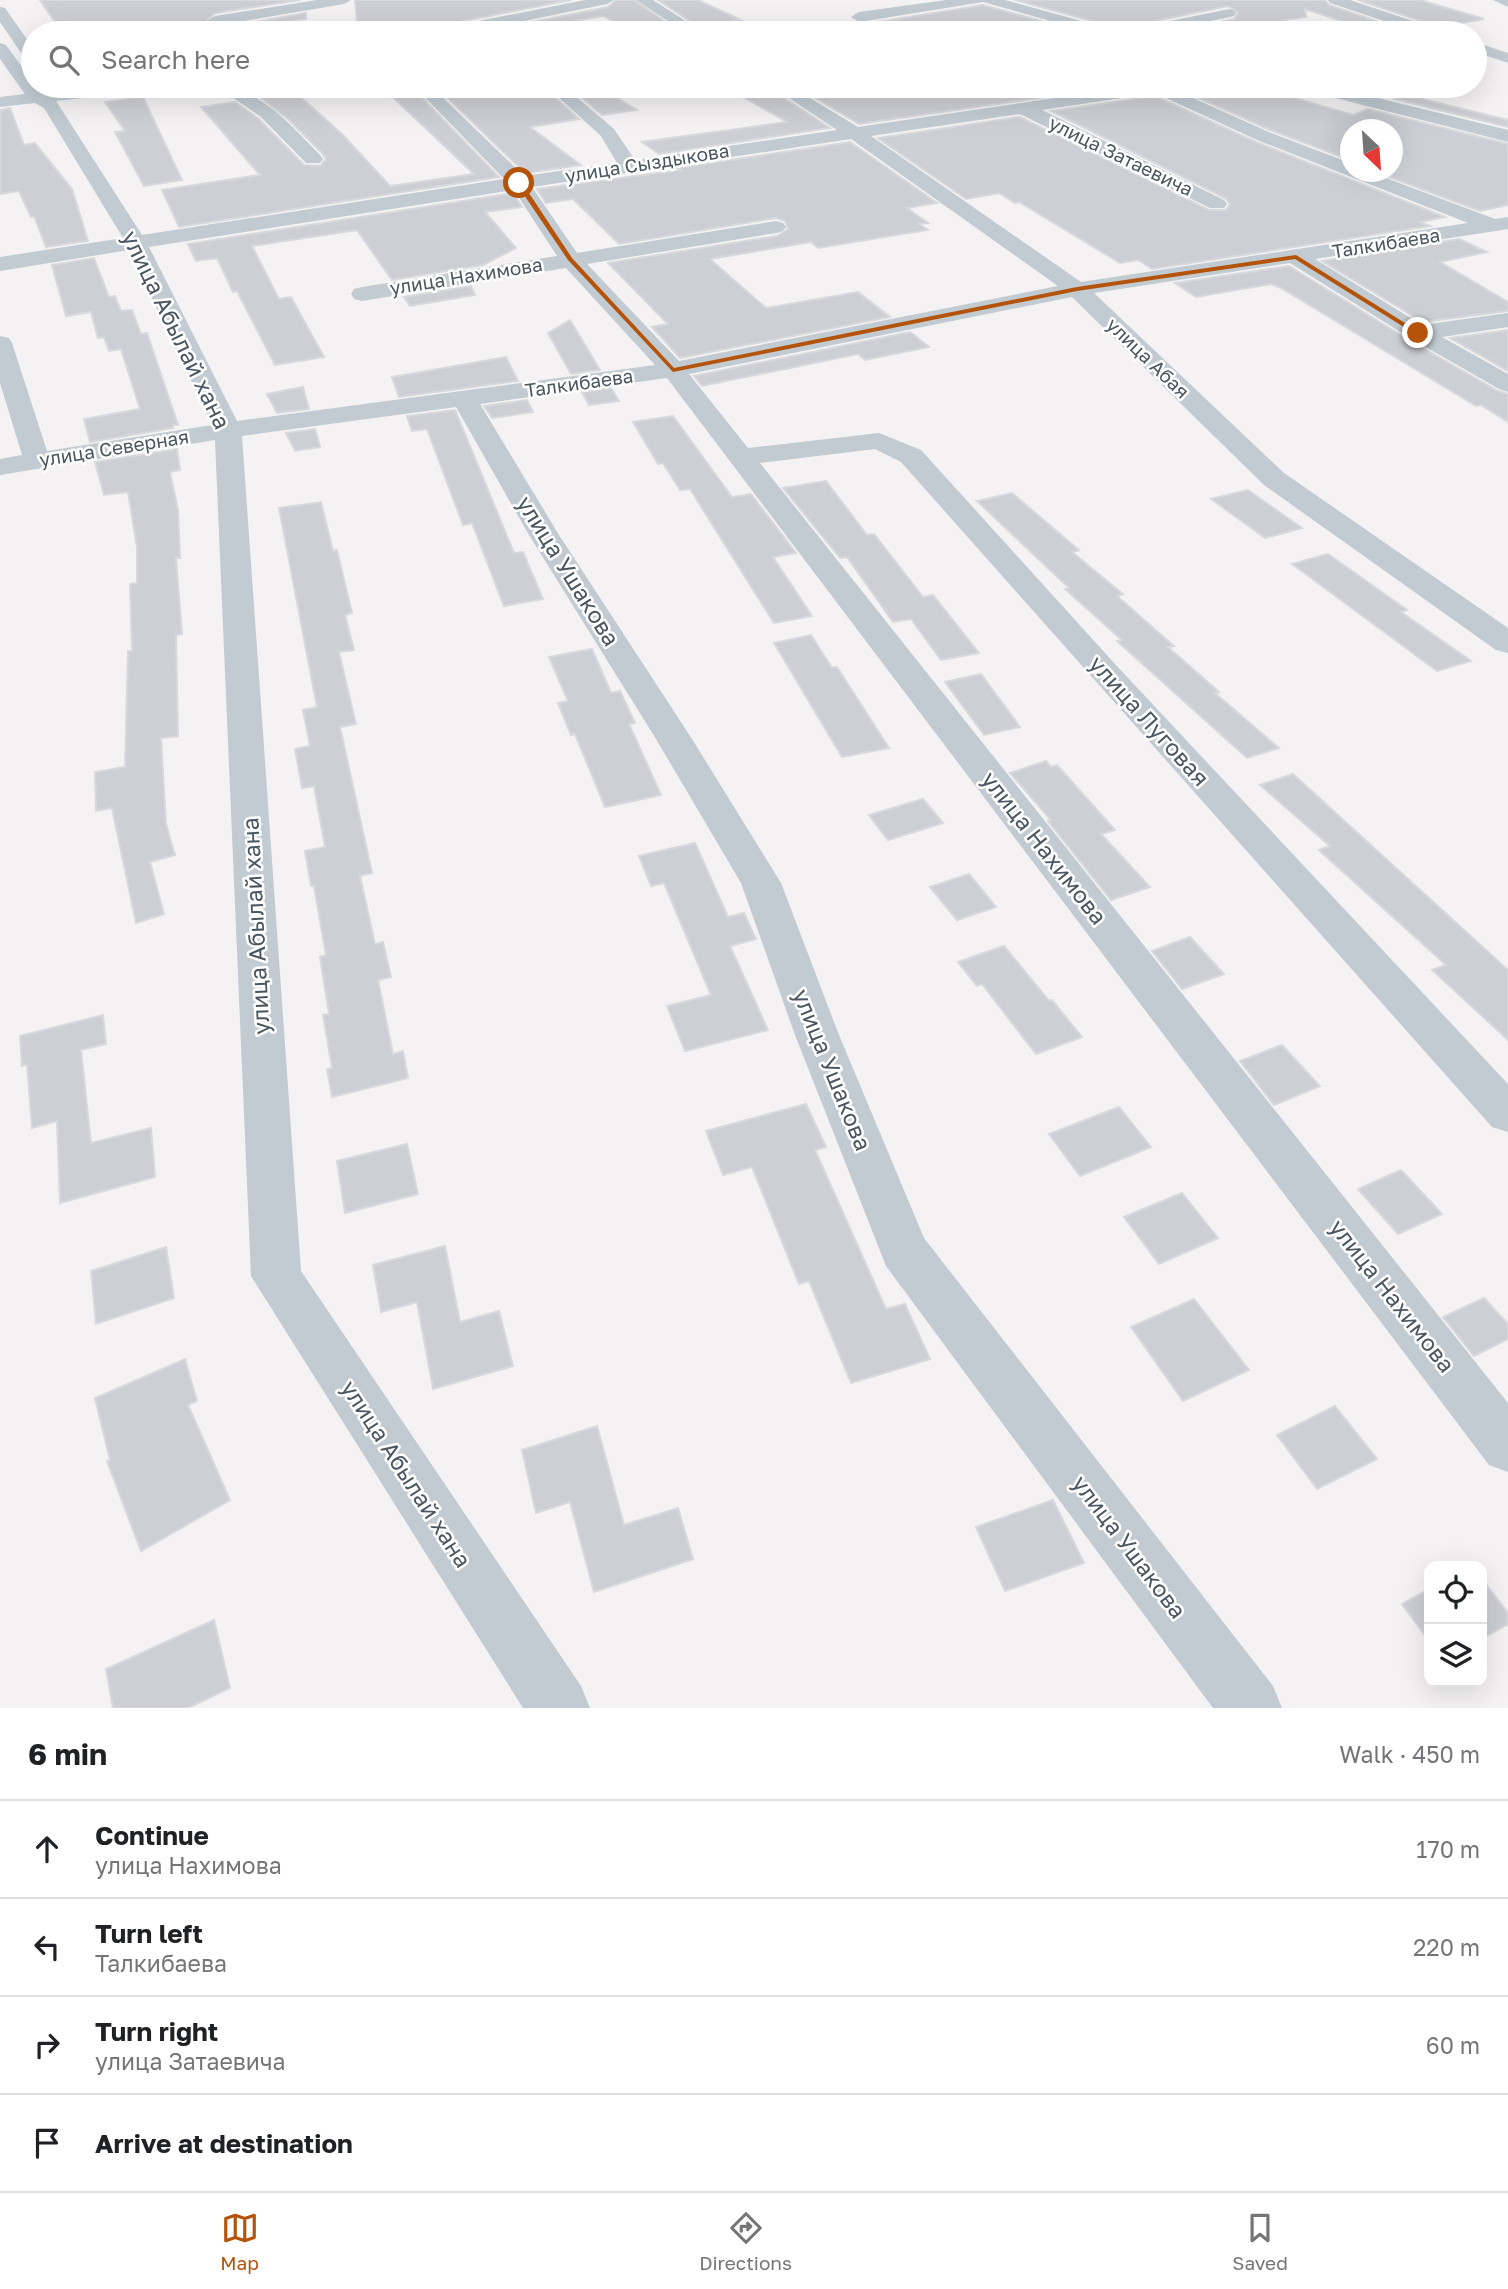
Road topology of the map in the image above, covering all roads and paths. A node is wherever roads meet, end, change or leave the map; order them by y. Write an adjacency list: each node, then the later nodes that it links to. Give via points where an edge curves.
1 (344, 0): 12 (street)
2 (607, 0): 13 (street)
3 (643, 0): 14 (street)
4 (977, 0): 11 (street)
5 (989, 0): 15 (street)
6 (1335, 0): 17 (street)
7 (1500, 0): 8 (street)
8 (1508, 3)
9 (0, 11): 18 (street)
10 (1229, 13): 16 (street)
11 (859, 17)
12 (215, 21)
13 (503, 21)
14 (677, 21)
15 (1065, 21)
16 (1192, 21)
17 (1399, 21)
18 (21, 42)
19 (0, 48): 22 (street, улица Абылай хана)
20 (1487, 51): 21 (street)
21 (1508, 58)
22 (21, 69)
23 (33, 98): 32 (street)
24 (50, 98): 44 (street, улица Абылай хана)
25 (243, 98): 36 (street, via 267,113)
26 (434, 98): 40 (street, улица Нахимова)
27 (568, 98): 37 (street, via 608,133)
28 (798, 98): 34 (street, улица Абая)
29 (1094, 98): 33 (street, улица Сыздыкова)
30 (1186, 98): 38 (street, via 1263,136)
31 (1358, 98): 35 (street)
32 (0, 102)
33 (1025, 109): 34 (street, улица Сыздыкова); 41 (street, улица Затаевича)
34 (853, 132): 37 (street, улица Сыздыкова); 48 (street, улица Абая)
35 (1508, 136)
36 (313, 159)
37 (629, 166): 40 (street, улица Сыздыкова)
38 (1340, 166)
39 (1383, 182): 42 (street)
40 (519, 183): 44 (street, улица Сыздыкова); 46 (street, улица Нахимова)
41 (1217, 204)
42 (1501, 224): 45 (street, Талкибаева)
43 (776, 227): 46 (street, улица Нахимова)
44 (136, 243): 47 (street, улица Сыздыкова); 56 (street, улица Абылай хана)
45 (1296, 257): 48 (street, Талкибаева); 51 (street)
46 (570, 259): 49 (street, улица Нахимова); 53 (street, улица Нахимова)
47 (0, 264)
48 (1077, 289): 53 (street, Талкибаева); 60 (street, улица Абая, via 1274,479)
49 (362, 294)
50 (1508, 320): 51 (street)
51 (1418, 333): 54 (street)
52 (0, 343): 58 (street)
53 (673, 370): 55 (street, Талкибаева); 57 (street, улица Нахимова)
54 (1508, 384)
55 (464, 398): 56 (street, Талкибаева); 64 (street, улица Ушакова, via 761,883 904,1251)
56 (228, 430): 58 (street, улица Северная); 63 (street, улица Абылай хана, via 276,1276)
57 (740, 457): 61 (street, улица Луговая, via 879,441 911,456); 62 (street, улица Нахимова)
58 (37, 461): 59 (street, улица Северная)
59 (0, 467)
60 (1508, 643)
61 (1508, 1114)
62 (1508, 1446)
63 (559, 1708)
64 (1251, 1708)

